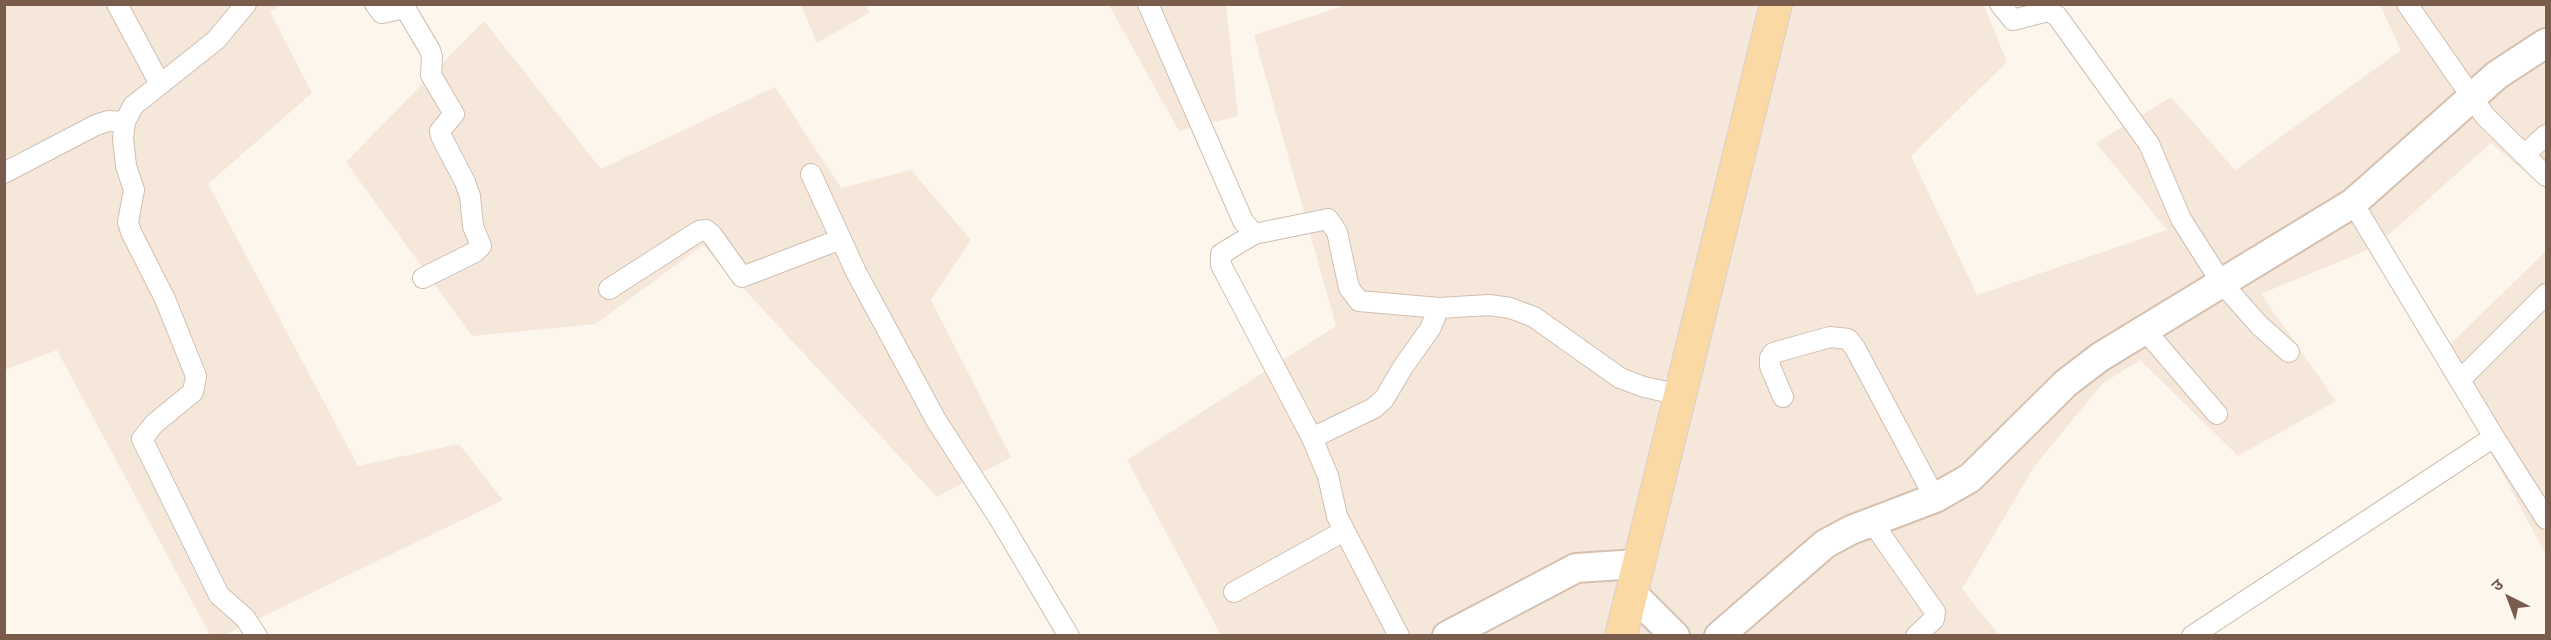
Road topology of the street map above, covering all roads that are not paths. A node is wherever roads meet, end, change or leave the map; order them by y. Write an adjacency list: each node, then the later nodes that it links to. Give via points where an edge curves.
1 (117, 4): 9 (street)
2 (246, 4): 9 (street, via 216,40)
3 (375, 4): 20 (street, via 382,13 405,8 430,50 431,75 454,114 440,131 441,136 465,182 471,220 481,246)
4 (1148, 4): 18 (street, via 1243,221)
5 (1776, 4): 28 (main road)
6 (2000, 4): 21 (street, via 2013,20 2048,11 2057,16 2149,144 2181,219)
7 (2407, 4): 10 (street)
8 (2547, 43): 10 (street)
9 (160, 84): 11 (street, via 133,106)
10 (2470, 97): 13 (street); 17 (street)
11 (125, 122): 14 (street, via 96,125); 39 (street, via 125,157 134,190 128,222 196,376 193,392 142,439 219,595 245,618)
12 (2547, 135): 13 (street)
13 (2524, 155): 16 (street)
14 (4, 172)
15 (811, 174): 19 (street)
16 (2547, 176)
17 (2353, 202): 21 (street); 27 (street)
18 (1254, 234): 24 (street, via 1328,219 1337,232 1349,288 1359,301); 32 (street, via 1221,254 1221,265)
19 (841, 239): 22 (street, via 742,278 712,235 706,230 699,231); 40 (street, via 936,420)
20 (423, 278)
21 (2221, 282): 25 (street); 26 (street)
22 (609, 289)
23 (2547, 294): 27 (street)
24 (1439, 308): 28 (street, via 1510,308 1534,317 1620,378); 32 (street, via 1430,329 1384,399 1374,408)
25 (2144, 329): 30 (street); 33 (street, via 2066,383 1970,478)
26 (2289, 352)
27 (2460, 381): 31 (street)
28 (1681, 394): 37 (main road)
29 (1783, 397): 33 (street, via 1770,366 1773,353 1830,337 1848,339)
30 (2217, 414)
31 (2494, 437): 34 (street); 47 (street)
32 (1312, 438): 36 (street)
33 (1935, 498): 35 (street)
34 (2547, 519)
35 (1872, 522): 45 (street, via 1825,544); 46 (street, via 1935,612 1934,619)
36 (1344, 531): 38 (street); 41 (street)
37 (1635, 579): 42 (street, via 1576,568); 43 (main road); 44 (street)
38 (1234, 592)
39 (257, 636)
40 (1069, 636)
41 (1399, 636)
42 (1447, 636)
43 (1621, 636)
44 (1675, 636)
45 (1719, 636)
46 (1916, 636)
47 (2192, 636)

